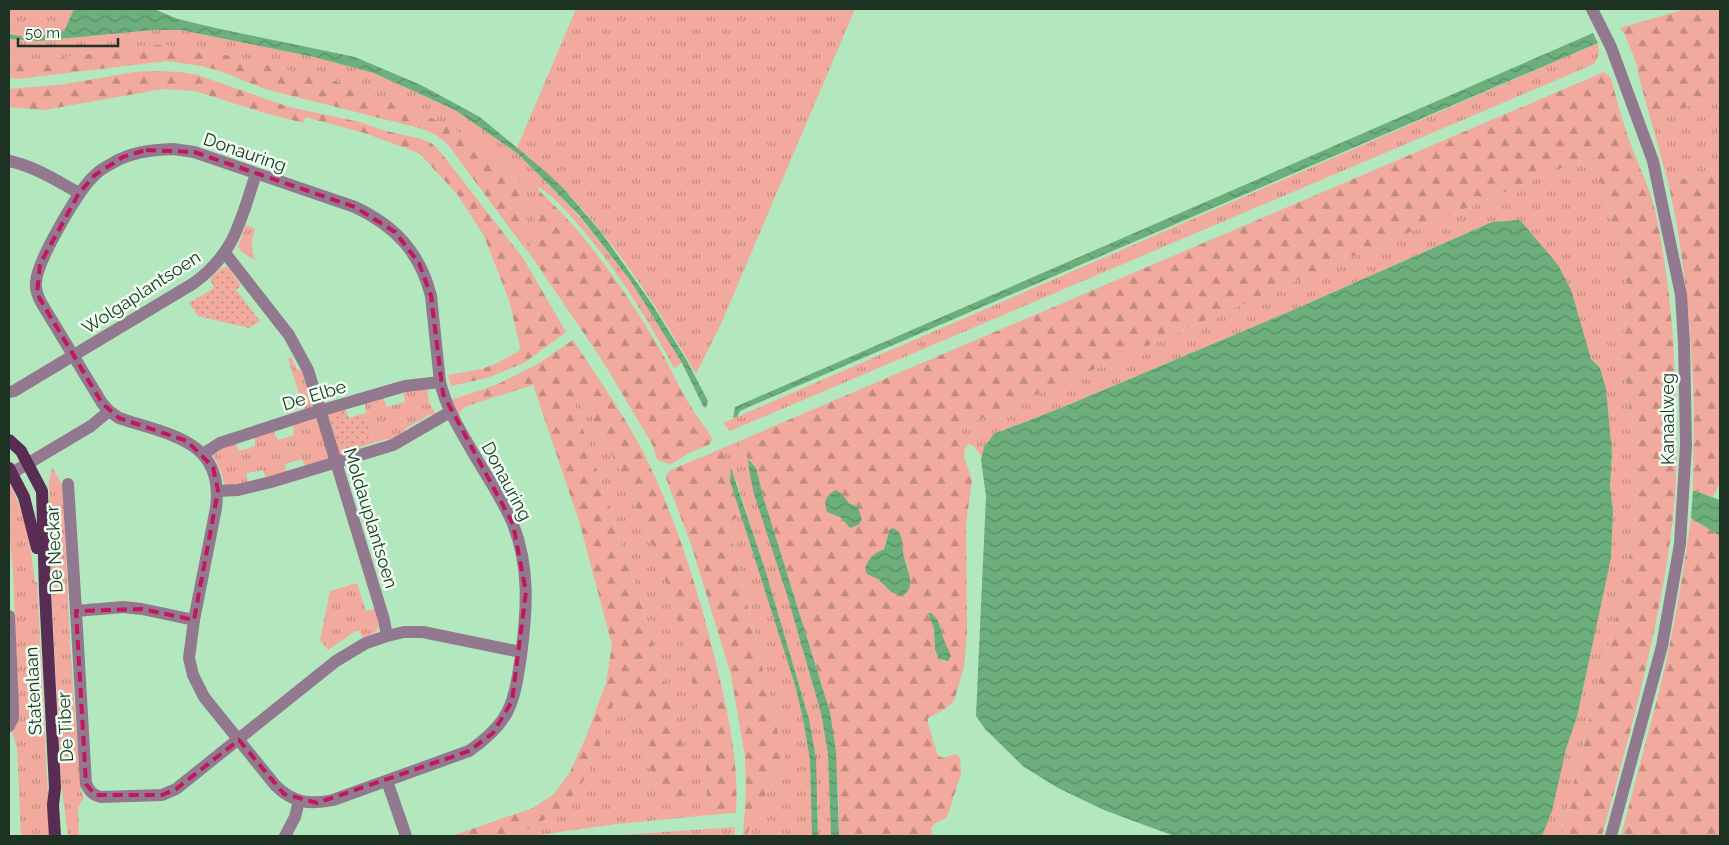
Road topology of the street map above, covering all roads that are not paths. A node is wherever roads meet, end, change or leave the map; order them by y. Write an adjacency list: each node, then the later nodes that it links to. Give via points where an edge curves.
1 (1592, 9): 34 (street, Kanaalweg, via 1610,47 1653,161 1681,295 1684,343 1686,445 1680,544 1662,646)
2 (9, 161): 4 (street, via 41,172)
3 (256, 174): 4 (street, Donauring, via 194,152 146,150 111,164 95,175); 5 (street, Wolgaplantsoen, via 237,230); 7 (street, Donauring, via 355,207 375,217 407,245 428,283)
4 (79, 193): 6 (street, Donauring, via 40,264 35,284 37,294)
5 (225, 253): 6 (street, Wolgaplantsoen, via 210,271 194,282); 10 (street, Wolgaplantsoen, via 293,341 308,370)
6 (73, 356): 8 (street, Wolgaplantsoen); 9 (street, Donauring)
7 (440, 382): 10 (street, De Elbe, via 405,386); 11 (street, Donauring)
8 (9, 392)
9 (109, 411): 13 (street, Donauring, via 119,418 187,441); 14 (street, via 91,426)
10 (320, 411): 13 (street, De Elbe, via 220,442); 15 (street, Moldauplantsoen)
11 (450, 412): 15 (street, via 394,445); 24 (street, Donauring, via 503,503 521,549 526,614)
12 (9, 440): 14 (main road, Statenlaan)
13 (203, 454): 18 (street, Donauring, via 213,468)
14 (28, 463): 16 (street); 19 (main road, Statenlaan, via 42,491)
15 (336, 463): 18 (street, via 238,490); 23 (street, Moldauplantsoen)
16 (10, 471): 19 (main road, Statenlaan, via 24,497)
17 (68, 484): 20 (street, De Neckar)
18 (218, 491): 22 (street, Donauring)
19 (45, 592): 28 (main road, Statenlaan)
20 (76, 611): 22 (street, via 123,607); 26 (street, De Tiber, via 89,791 101,797 162,795 176,789)
21 (9, 616): 25 (street, via 13,709)
22 (194, 620): 26 (street, Donauring, via 189,658 193,675 204,697)
23 (387, 636): 24 (street, via 423,632); 26 (street, via 352,650)
24 (521, 652): 27 (street, Donauring, via 516,690 502,722 493,733 468,751)
25 (9, 726)
26 (238, 740): 29 (street, Donauring, via 275,785)
27 (387, 781): 29 (street, Donauring, via 317,803); 33 (street)
28 (55, 788): 30 (main road, Statenlaan); 31 (main road, Statenlaan)
29 (299, 801): 32 (street)
30 (55, 836)
31 (63, 836)
32 (285, 836)
33 (406, 836)
34 (1611, 836)

